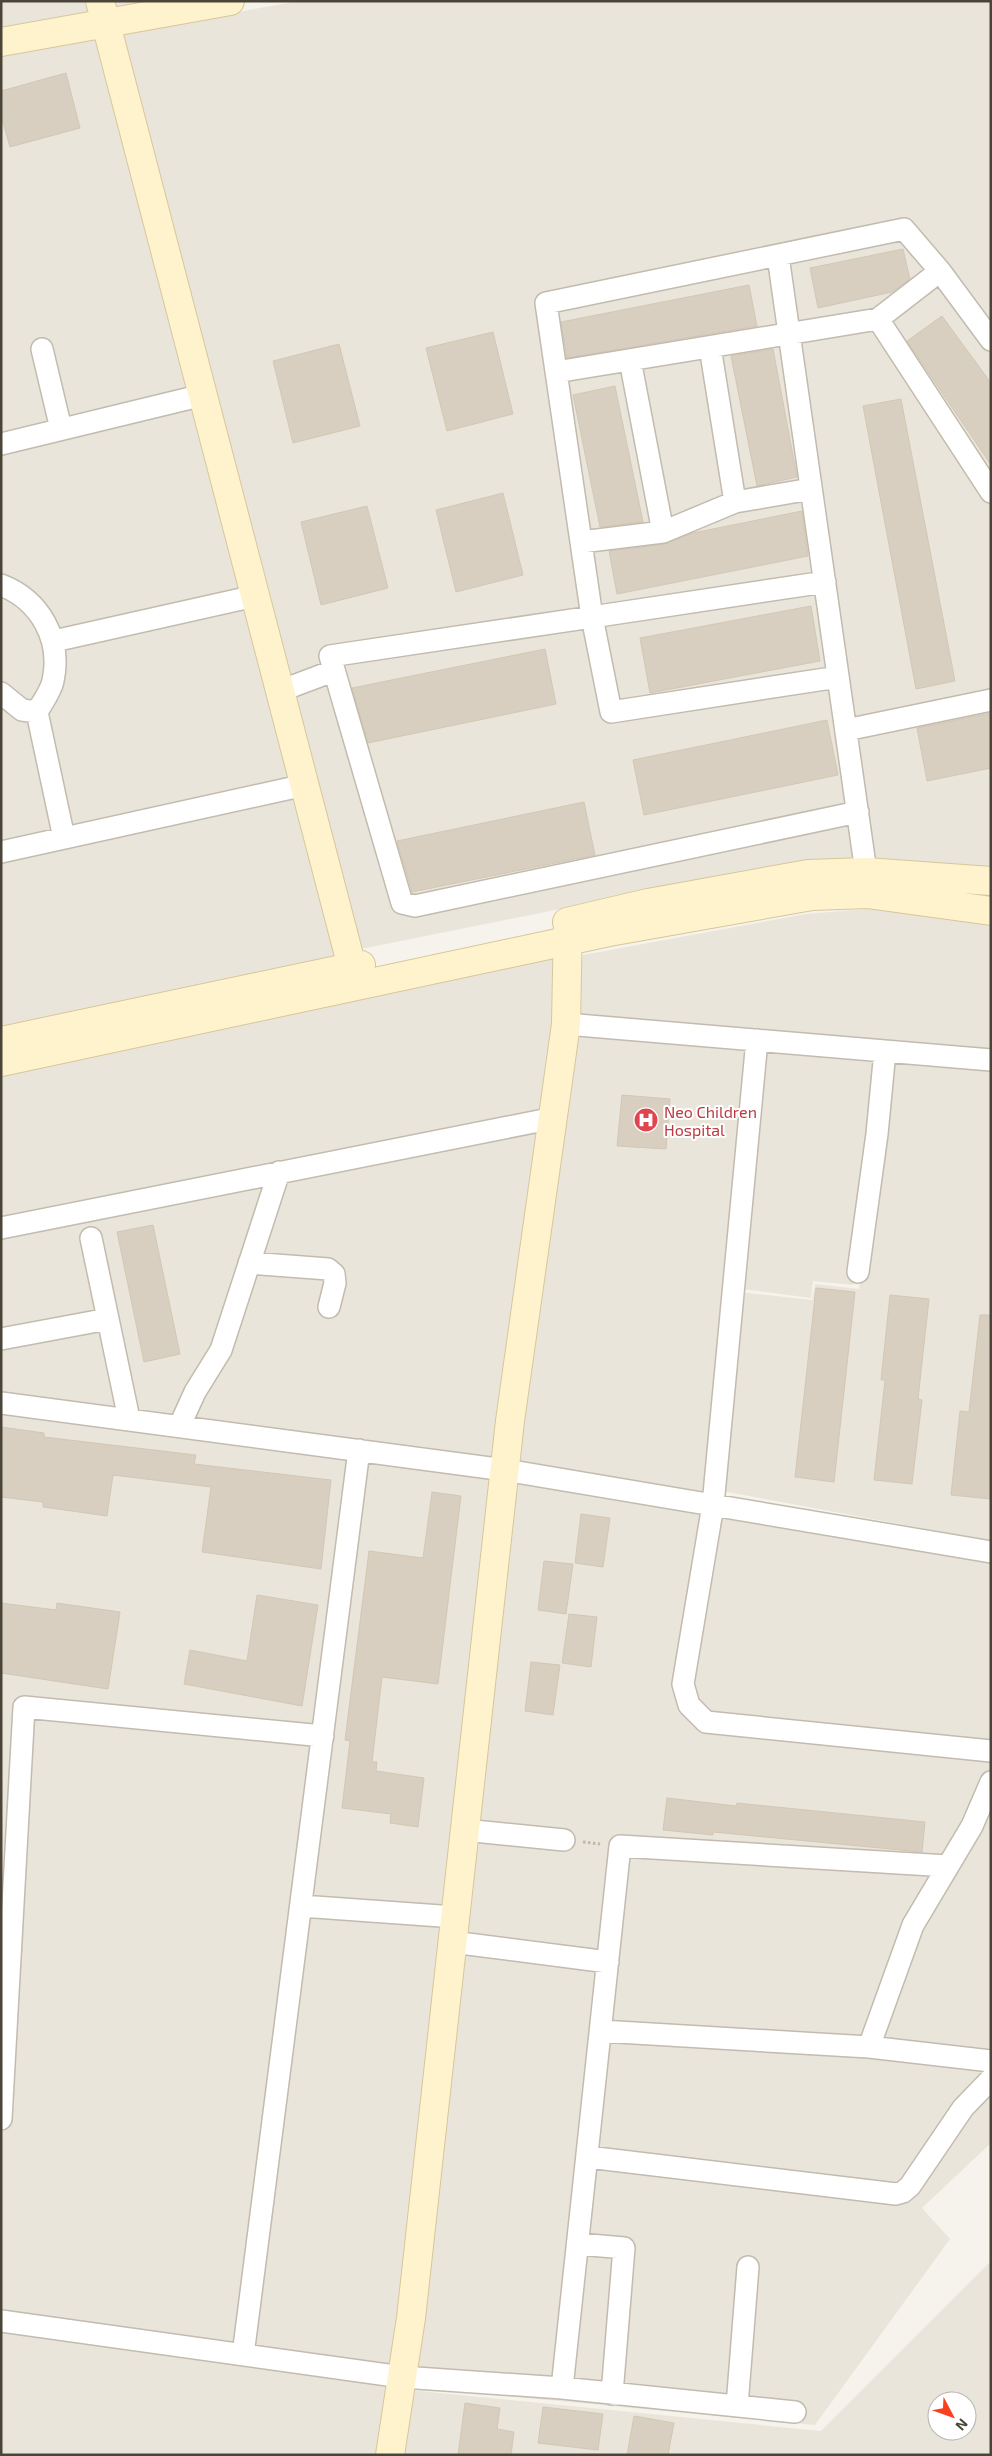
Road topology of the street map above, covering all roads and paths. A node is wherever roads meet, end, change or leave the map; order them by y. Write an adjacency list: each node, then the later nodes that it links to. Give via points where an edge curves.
1 (230, 1): 2 (street)
2 (103, 12): 3 (street); 13 (street)
3 (1, 42)
4 (778, 256): 5 (street, via 904,229); 7 (street); 12 (street, via 546,303)
5 (940, 271): 6 (street); 8 (street)
6 (878, 319): 7 (street); 17 (street)
7 (790, 334): 9 (street); 16 (street)
8 (991, 340)
9 (710, 347): 11 (street); 18 (street)
10 (42, 349): 14 (street)
11 (630, 360): 12 (street); 19 (street)
12 (556, 372): 20 (street)
13 (203, 395): 14 (street); 23 (street)
14 (61, 429): 15 (street)
15 (1, 444)
16 (812, 489): 18 (street); 21 (street)
17 (991, 492)
18 (735, 502): 19 (street)
19 (662, 532): 20 (street)
20 (582, 542): 24 (street)
21 (825, 582): 24 (street); 27 (street)
22 (1, 585): 25 (street, via 18,591 42,616)
23 (255, 596): 25 (street); 28 (street)
24 (592, 617): 26 (street, via 330,656); 27 (street, via 611,712)
25 (54, 641): 31 (street, via 53,682)
26 (333, 671): 28 (street); 34 (street, via 402,903 415,906)
27 (838, 677): 32 (street)
28 (280, 691): 33 (street)
29 (1, 692): 31 (street, via 22,710)
30 (991, 700): 32 (street)
31 (37, 712): 35 (street)
32 (846, 730): 34 (street)
33 (305, 784): 35 (street); 41 (street)
34 (858, 812): 37 (street)
35 (64, 838): 36 (street)
36 (1, 852)
37 (866, 872): 38 (street); 40 (street, via 808,874 648,903)
38 (991, 881)
39 (991, 911): 40 (street, via 867,894 812,896)
40 (568, 931): 41 (street, via 505,937); 42 (street)
41 (356, 976): 44 (street); 47 (street)
42 (566, 1024): 43 (street); 48 (street)
43 (757, 1040): 45 (street); 62 (street)
44 (1, 1041)
45 (885, 1051): 46 (street); 53 (street)
46 (991, 1060)
47 (1, 1062)
48 (554, 1118): 49 (street); 61 (street)
49 (279, 1172): 50 (street); 52 (street)
50 (1, 1228)
51 (91, 1238): 55 (street)
52 (249, 1262): 54 (street, via 328,1268 334,1274 335,1283); 59 (street, via 221,1350 199,1385)
53 (858, 1272)
54 (329, 1307)
55 (108, 1319): 56 (street); 58 (street)
56 (1, 1339)
57 (1, 1403): 58 (street)
58 (128, 1418): 59 (street)
59 (180, 1426): 60 (street)
60 (359, 1450): 61 (street); 64 (street)
61 (504, 1470): 62 (street); 67 (street)
62 (713, 1505): 63 (street); 65 (street, via 683,1684 689,1705 706,1722)
63 (991, 1552)
64 (323, 1736): 70 (street, via 24,1707); 72 (street)
65 (991, 1751)
66 (991, 1782): 71 (street, via 972,1826)
67 (464, 1830): 68 (street); 73 (street)
68 (564, 1840): 69 (path)
69 (620, 1846): 71 (street); 74 (street)
70 (9, 1861): 79 (street)
71 (948, 1866): 76 (street, via 913,1925)
72 (301, 1906): 73 (street); 84 (street)
73 (453, 1929): 74 (street); 85 (street)
74 (608, 1962): 75 (street)
75 (601, 2031): 76 (street); 80 (street)
76 (869, 2047): 77 (street)
77 (991, 2061)
78 (991, 2079): 80 (street, via 963,2108 910,2186 896,2194)
79 (1, 2119)
80 (588, 2157): 81 (street)
81 (578, 2244): 86 (street); 87 (street, via 624,2248)
82 (748, 2267): 88 (street)
83 (1, 2321): 84 (street)
84 (243, 2355): 85 (street)
85 (402, 2377): 86 (street); 90 (street)
86 (562, 2388): 87 (street)
87 (612, 2394): 88 (street)
88 (737, 2406): 89 (street)
89 (795, 2412)
90 (390, 2455)

